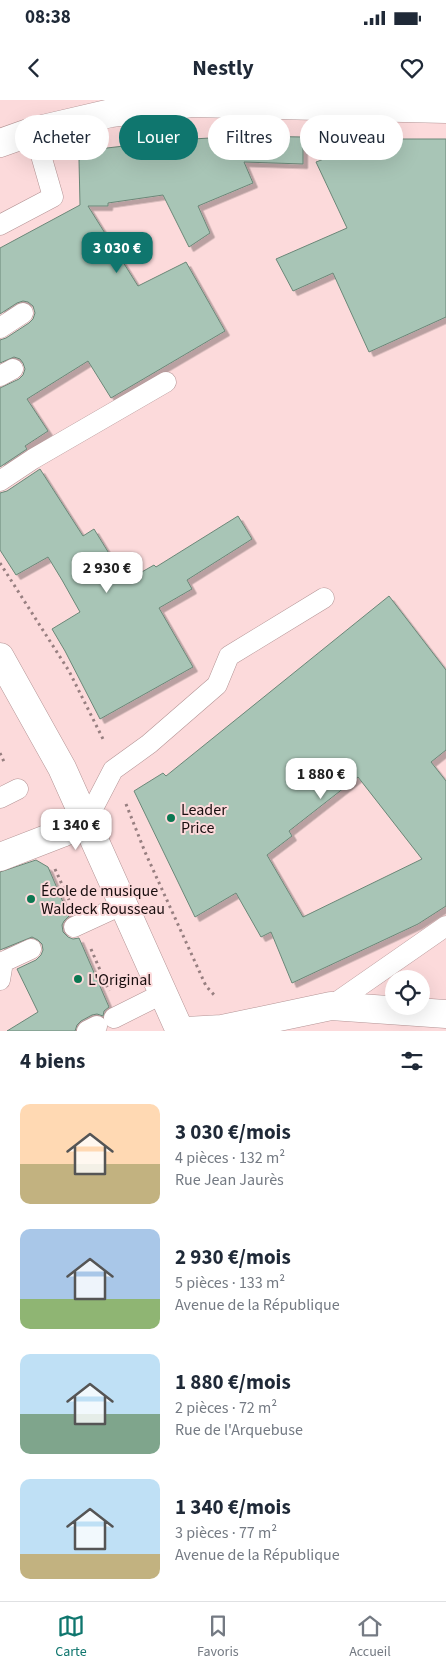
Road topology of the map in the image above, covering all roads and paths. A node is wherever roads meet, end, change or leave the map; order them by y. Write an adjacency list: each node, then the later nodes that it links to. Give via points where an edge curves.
1 (446, 109): 2 (main road, via 192,103)
2 (103, 115)
3 (15, 138): 4 (main road)
4 (0, 143)
5 (42, 160): 6 (lane, via 53,197)
6 (0, 225)
7 (23, 313): 8 (lane)
8 (0, 328)
9 (166, 382): 10 (lane)
10 (0, 481)
11 (324, 598): 15 (lane, via 229,656 217,686 113,770)
12 (0, 657): 15 (main road, via 62,768)
13 (0, 753): 14 (path)
14 (9, 794)
15 (86, 822): 16 (main road); 18 (main road)
16 (43, 840): 17 (main road); 19 (path)
17 (0, 857)
18 (124, 904): 19 (lane); 23 (main road)
19 (77, 926): 26 (path)
20 (446, 926): 24 (lane)
21 (31, 949): 22 (lane, via 3,962)
22 (0, 980)
23 (164, 993): 26 (lane); 27 (main road)
24 (331, 1006): 25 (main road); 28 (main road, via 222,1029)
25 (446, 1014)
26 (104, 1023)
27 (180, 1031)
28 (186, 1031)

